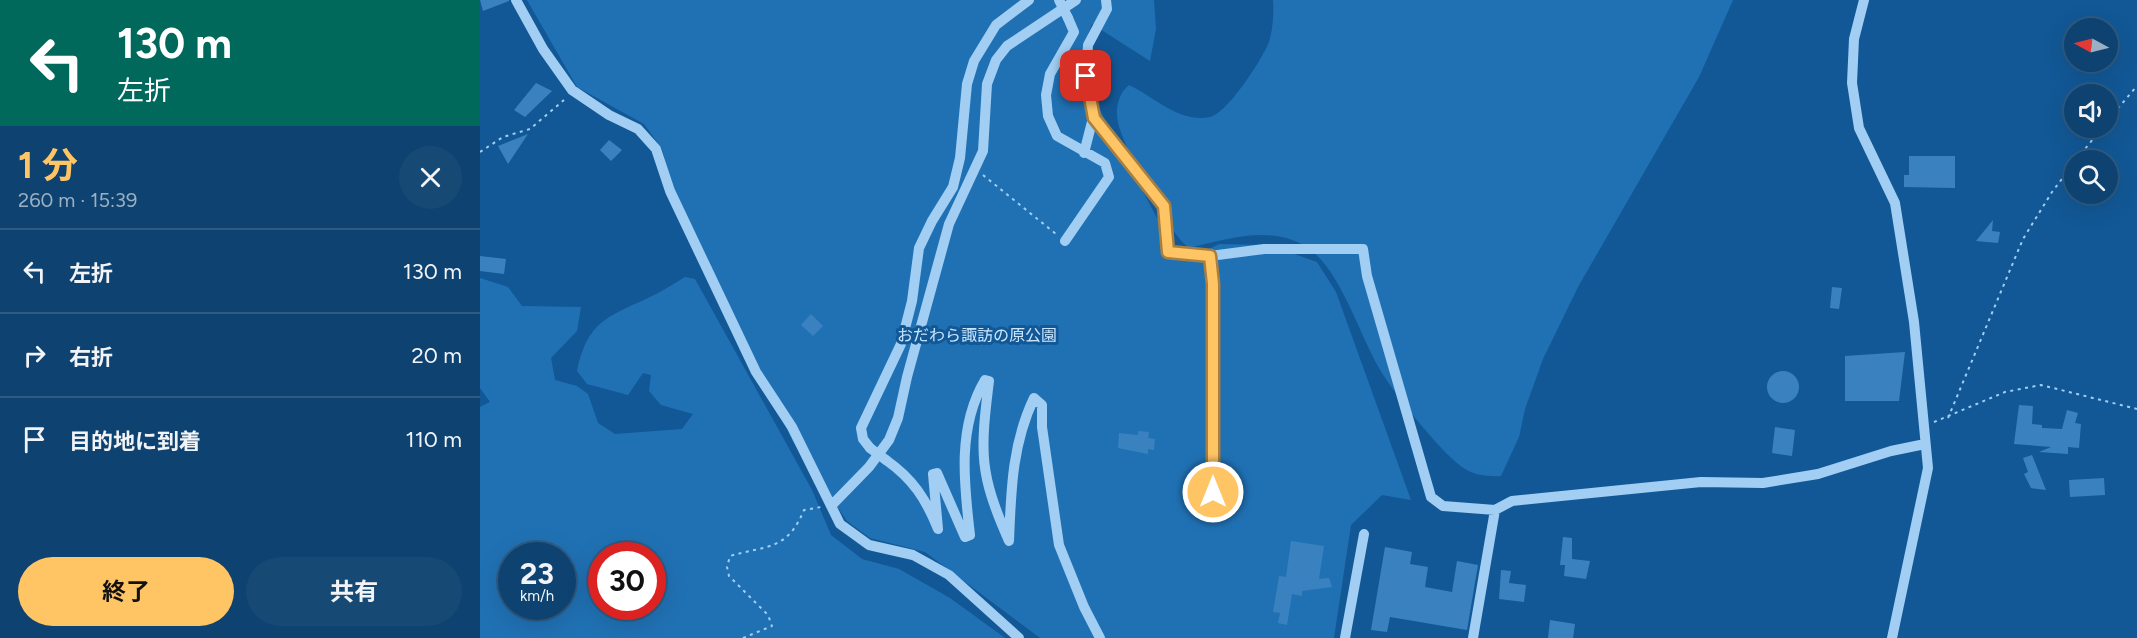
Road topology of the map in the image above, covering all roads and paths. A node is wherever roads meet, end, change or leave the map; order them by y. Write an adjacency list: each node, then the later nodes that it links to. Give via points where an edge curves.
1 (516, 0): 8 (street)
2 (1029, 0): 29 (street, bridge, via 996,25 974,61 953,188 919,248 901,344 861,428 862,439 915,483 938,529 933,474 938,473 966,537 970,536 964,449 971,408 985,380 988,381 981,450 990,496 1010,541 1016,451 1023,420 1034,398 1039,401 1059,545)
3 (1059, 0): 14 (street, bridge, via 1074,32 1050,74 1048,116 1057,136)
4 (1076, 0): 15 (street, via 1007,46 996,60 987,84 983,151)
5 (1106, 0): 10 (street, via 1107,9 1088,45 1086,76)
6 (1864, 0): 21 (street, via 1854,39 1852,83 1859,128 1894,203 1914,322)
7 (2137, 86): 9 (path)
8 (572, 90): 13 (path, via 530,129 503,137); 24 (street, via 638,129 656,149 670,191 756,372 792,427)
9 (2118, 108)
10 (1094, 118): 14 (street); 18 (street, via 1164,206 1168,252)
11 (2094, 138): 12 (path)
12 (2085, 150)
13 (480, 152)
14 (1084, 153): 17 (street, via 1105,163 1109,177)
15 (976, 169): 17 (path); 24 (street, via 949,224 889,440)
16 (2064, 176): 20 (path, via 2023,239)
17 (1065, 242)
18 (1210, 256): 23 (street); 25 (street, via 1264,249 1363,249 1367,276 1431,497 1443,506)
19 (2137, 409): 20 (path, via 2041,385 2005,392)
20 (1948, 418): 21 (path)
21 (1924, 425): 22 (street)
22 (1925, 444): 25 (street, via 1818,474 1763,483 1701,482 1512,501); 32 (street, via 1928,468)
23 (1213, 492)
24 (831, 506): 27 (path, via 804,510 798,525 780,544 730,556 729,576 768,615 772,626); 28 (street, via 840,524 868,545 913,555 950,575)
25 (1495, 510): 31 (street)
26 (1364, 534): 30 (street)
27 (743, 638)
28 (1019, 638)
29 (1101, 638)
30 (1345, 638)
31 (1473, 638)
32 (1892, 638)

